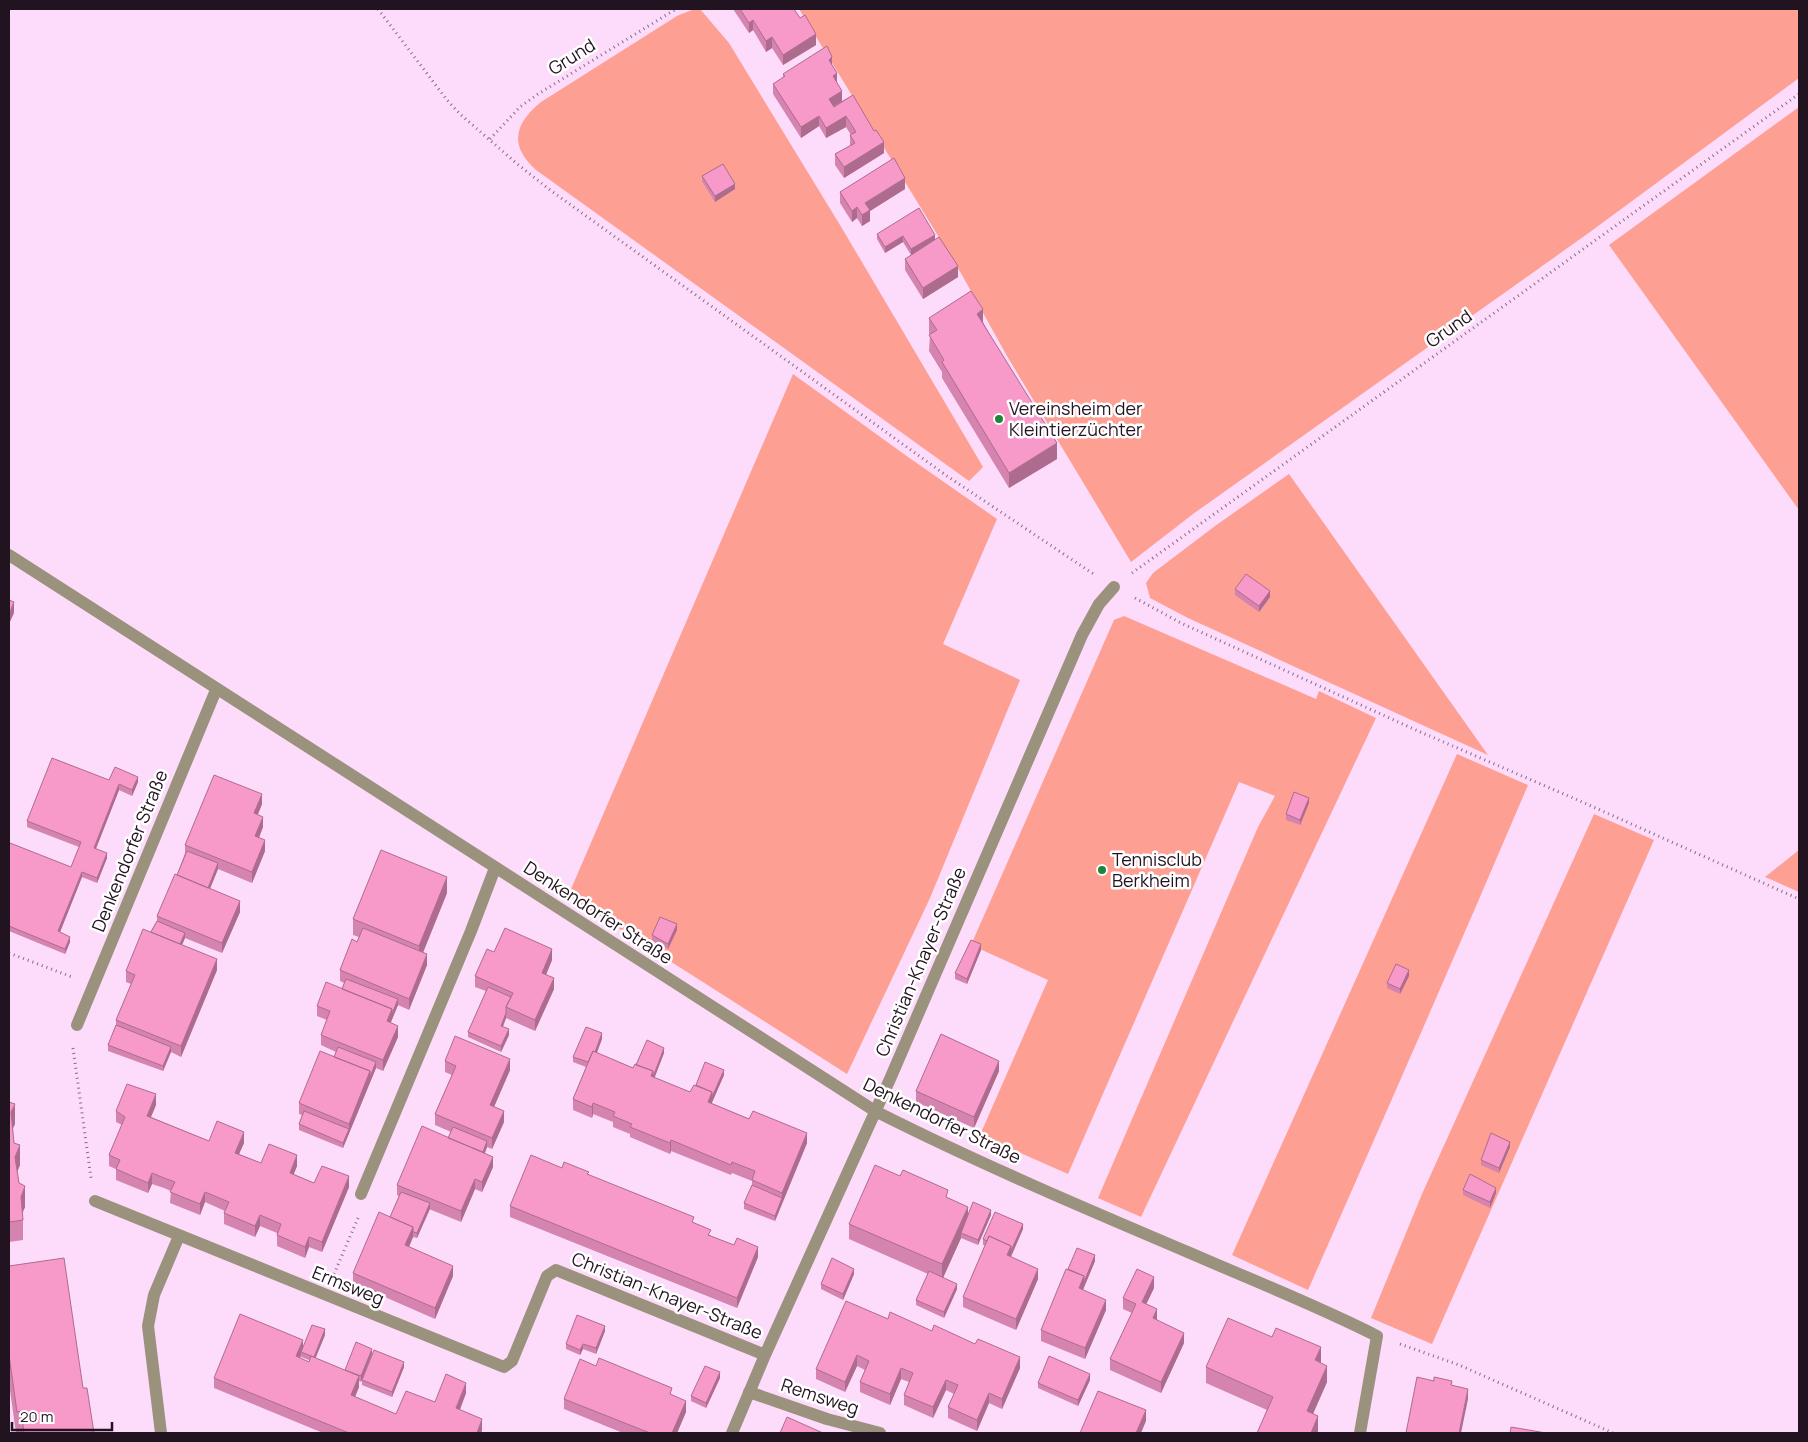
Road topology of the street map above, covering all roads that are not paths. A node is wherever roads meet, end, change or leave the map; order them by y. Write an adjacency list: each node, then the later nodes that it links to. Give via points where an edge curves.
1 (9, 555): 3 (street, Denkendorfer Straße)
2 (1114, 587): 6 (street, Christian-Knayer-Straße, via 1099,604 1082,635)
3 (216, 690): 4 (street, Denkendorfer Straße); 5 (street, Denkendorfer Straße)
4 (495, 868): 6 (street, Denkendorfer Straße); 7 (street, Denkendorfer Straße)
5 (77, 1025)
6 (875, 1111): 10 (street, Christian-Knayer-Straße); 16 (street, Denkendorfer Straße, via 1066,1200 1377,1336)
7 (362, 1194)
8 (95, 1202): 9 (street, Ermsweg)
9 (179, 1236): 11 (street, Ermsweg); 13 (street, via 154,1294 148,1326)
10 (765, 1355): 11 (street, Christian-Knayer-Straße, via 556,1270 546,1276 512,1361); 12 (street, Christian-Knayer-Straße)
11 (504, 1367)
12 (750, 1392): 14 (street, Christian-Knayer-Straße); 15 (street, Remsweg, via 827,1419)
13 (161, 1433)
14 (732, 1433)
15 (880, 1433)
16 (1360, 1433)

